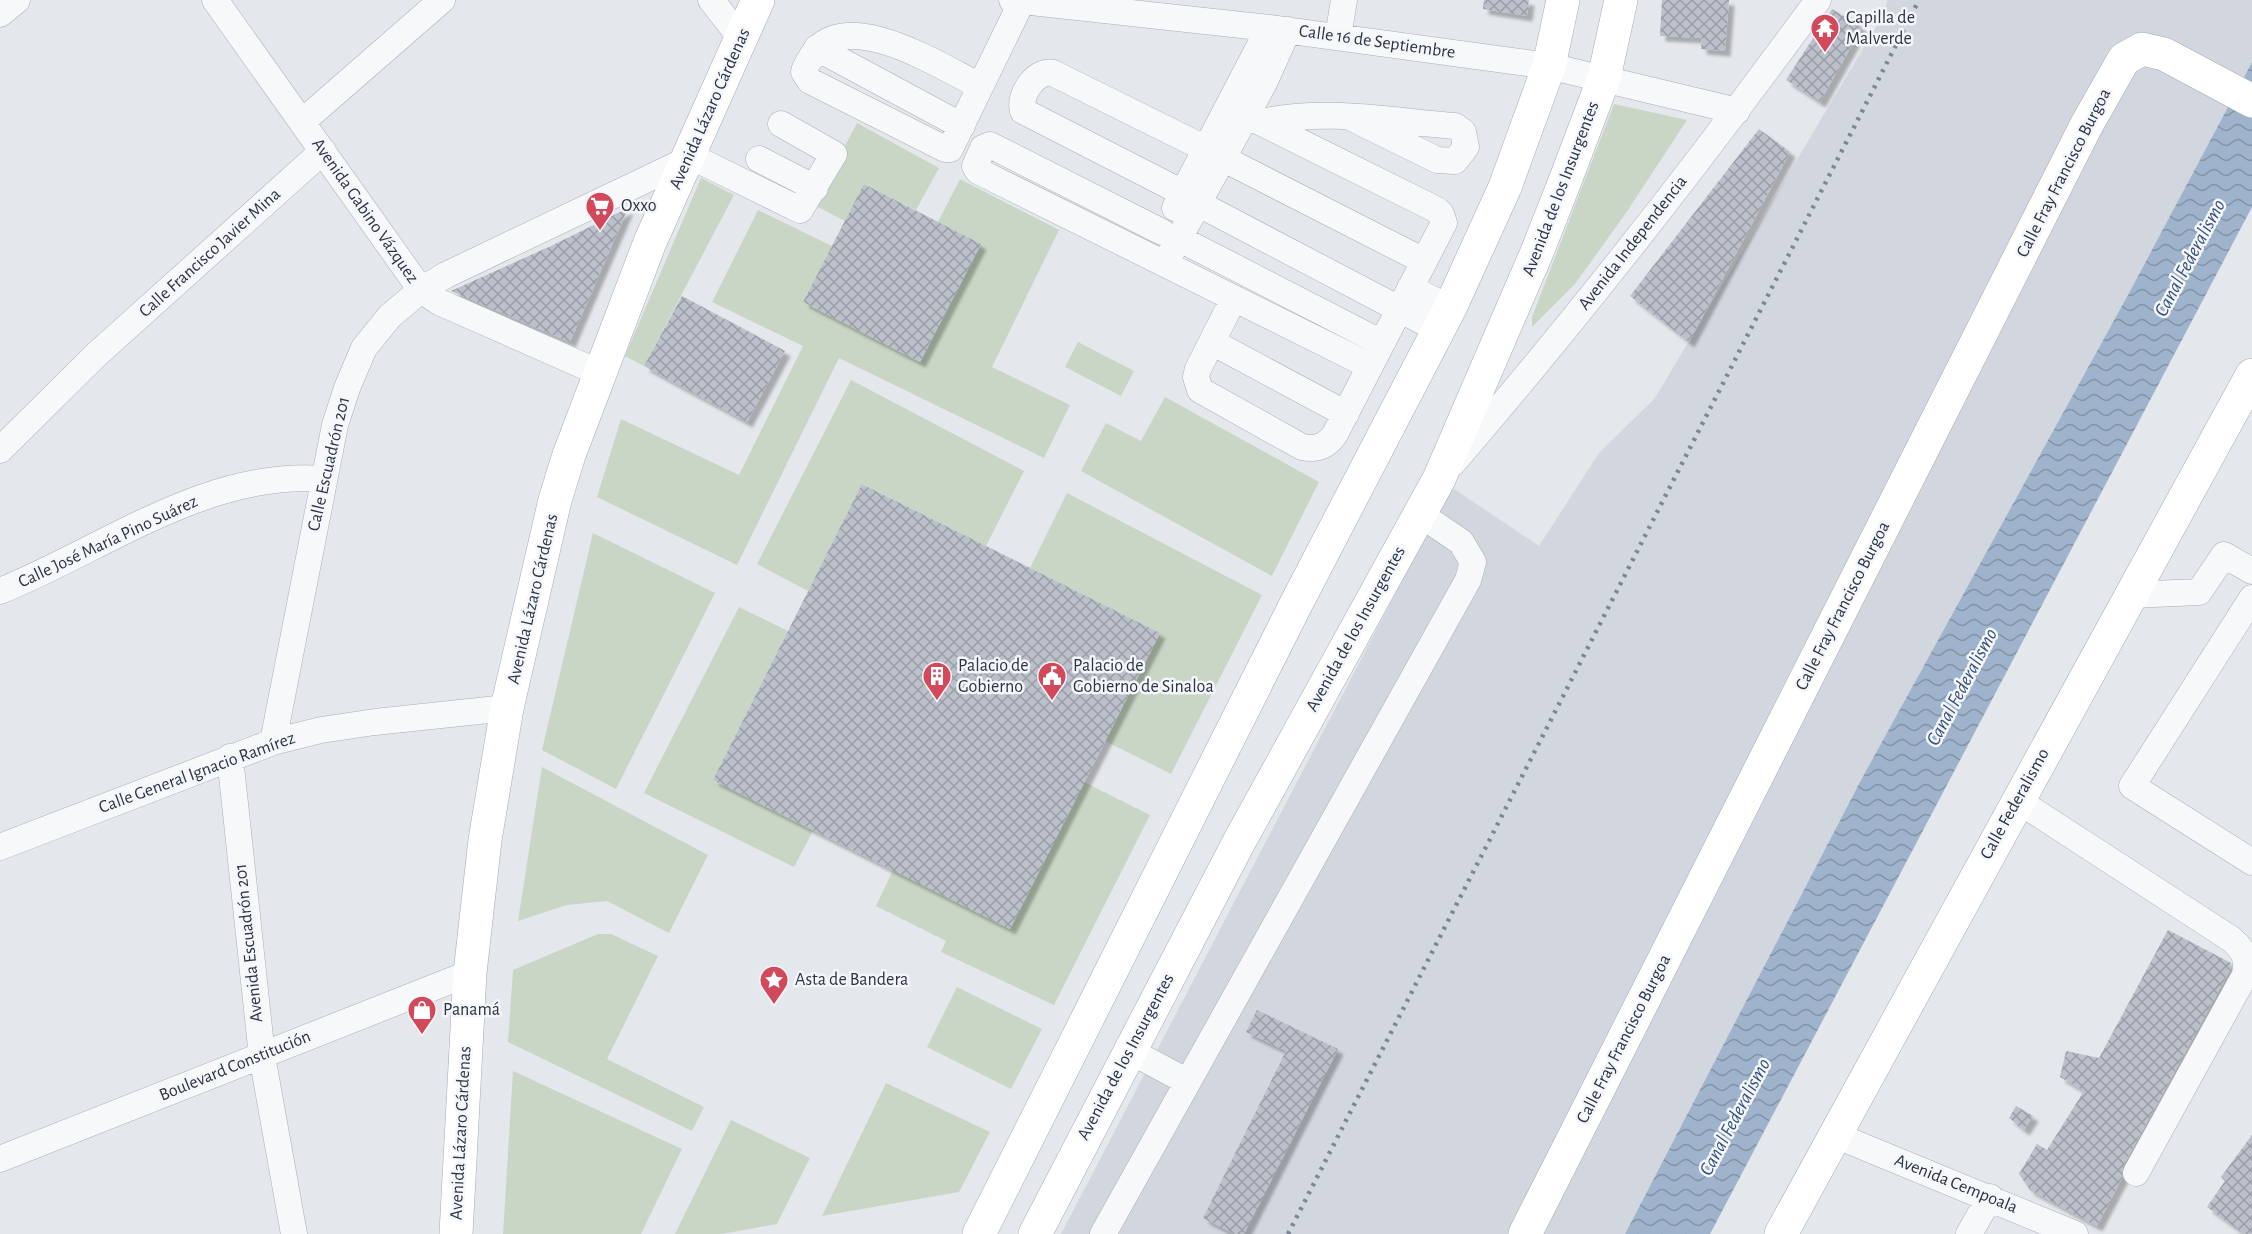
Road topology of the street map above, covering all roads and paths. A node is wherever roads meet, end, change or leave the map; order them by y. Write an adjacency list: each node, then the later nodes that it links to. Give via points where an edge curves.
1 (17, 0): 11 (street)
2 (215, 0): 22 (street, Avenida Gabino Vázquez)
3 (442, 0): 22 (street)
4 (711, 0): 14 (street)
5 (758, 0): 14 (main road, Avenida Lázaro Cárdenas)
6 (1344, 0): 13 (street)
7 (1563, 0): 15 (main road)
8 (1621, 0): 16 (main road, Avenida de los Insurgentes)
9 (1818, 0): 19 (street, Avenida Independencia)
10 (1017, 1): 12 (street, Calle 16 de Septiembre); 17 (street)
11 (0, 15)
12 (1279, 29): 13 (street, Calle 16 de Septiembre); 21 (street); 25 (street)
13 (1338, 37): 15 (street, Calle 16 de Septiembre)
14 (741, 38): 26 (main road, Avenida Lázaro Cárdenas)
15 (1549, 66): 16 (street, Calle 16 de Septiembre); 36 (main road, via 1505,187)
16 (1604, 78): 19 (street, Calle 16 de Septiembre); 45 (main road, Avenida de los Insurgentes, via 1537,252)
17 (980, 86): 17 (street, via 881,39 839,36 817,48 962,126)
18 (2252, 101): 70 (main road, Calle Fray Francisco Burgoa, via 2150,49 2135,51 2124,58)
19 (1737, 111): 45 (street, Avenida Independencia, via 1536,366)
20 (1352, 118): 21 (street)
21 (1253, 119): 25 (street); 32 (street, via 1437,210 1444,223)
22 (302, 122): 24 (street, Avenida Gabino Vázquez)
23 (781, 124): 28 (street, via 834,154)
24 (323, 151): 33 (street, Avenida Gabino Vázquez); 43 (street, Calle Francisco Javier Mina, via 97,354)
25 (1214, 154): 29 (street); 29 (street, via 1053,73 1039,74 1022,98 1023,111); 32 (street)
26 (688, 158): 28 (street, via 798,210 804,208); 33 (street, Calle Escuadrón 201, via 446,274); 40 (main road, Avenida Lázaro Cárdenas, via 650,242)
27 (759, 159): 28 (street)
28 (815, 188)
29 (1190, 198): 30 (street); 35 (street)
30 (1170, 235): 31 (street); 31 (street, via 990,145 983,148 976,169); 38 (street)
31 (1157, 260): 34 (street)
32 (1424, 261): 35 (street)
33 (421, 290): 40 (street, Avenida Gabino Vázquez, via 438,302); 44 (street, Calle Escuadrón 201, via 390,316 364,348 347,388)
34 (1234, 298): 37 (street); 39 (street)
35 (1405, 299): 36 (street); 38 (street)
36 (1445, 319): 67 (main road, via 1297,602)
37 (1212, 342): 42 (street); 42 (street, via 1196,377 1200,390 1302,447 1310,449 1331,441)
38 (1382, 343): 39 (street)
39 (1370, 366): 42 (street)
40 (600, 374): 51 (main road, Avenida Lázaro Cárdenas, via 555,500)
41 (2252, 375): 49 (main road, Calle Federalismo)
42 (1346, 414)
43 (0, 450)
44 (323, 479): 48 (street, Calle José María Pino Suárez, via 294,477 212,494); 52 (street, Calle Escuadrón 201)
45 (1439, 479): 46 (main road, Avenida de los Insurgentes)
46 (1420, 514): 58 (main road, Avenida de los Insurgentes, via 1239,842); 60 (street, via 1461,542 1473,562 1468,580)
47 (2252, 571): 49 (street, via 2224,555 2199,592)
48 (0, 591)
49 (2130, 594): 54 (main road, Calle Federalismo)
50 (2252, 598): 56 (street, via 2132,786)
51 (507, 708): 52 (street, Calle General Ignacio Ramírez, via 321,730); 57 (main road, Avenida Lázaro Cárdenas, via 485,840)
52 (273, 742): 53 (street, Calle General Ignacio Ramírez)
53 (230, 757): 55 (street, Calle General Ignacio Ramírez); 59 (street, Avenida Escuadrón 201)
54 (2017, 800): 61 (main road, Calle Federalismo); 63 (street, via 2231,939 2245,954 2242,981)
55 (0, 847)
56 (2252, 862)
57 (470, 973): 59 (street, Boulevard Constitución); 66 (main road, Avenida Lázaro Cárdenas)
58 (1130, 1051): 60 (street); 68 (main road, Avenida de los Insurgentes)
59 (262, 1056): 62 (street, Boulevard Constitución); 65 (street, Avenida Escuadrón 201)
60 (1188, 1082): 69 (street)
61 (1835, 1135): 64 (street, Avenida Cempoala); 71 (main road, Calle Federalismo)
62 (0, 1159)
63 (2136, 1173)
64 (1990, 1197): 72 (street); 73 (street, Avenida Cempoala)
65 (294, 1234)
66 (456, 1234)
67 (979, 1234)
68 (1035, 1234)
69 (1103, 1234)
70 (1525, 1234)
71 (1781, 1234)
72 (1969, 1234)
73 (2075, 1234)

